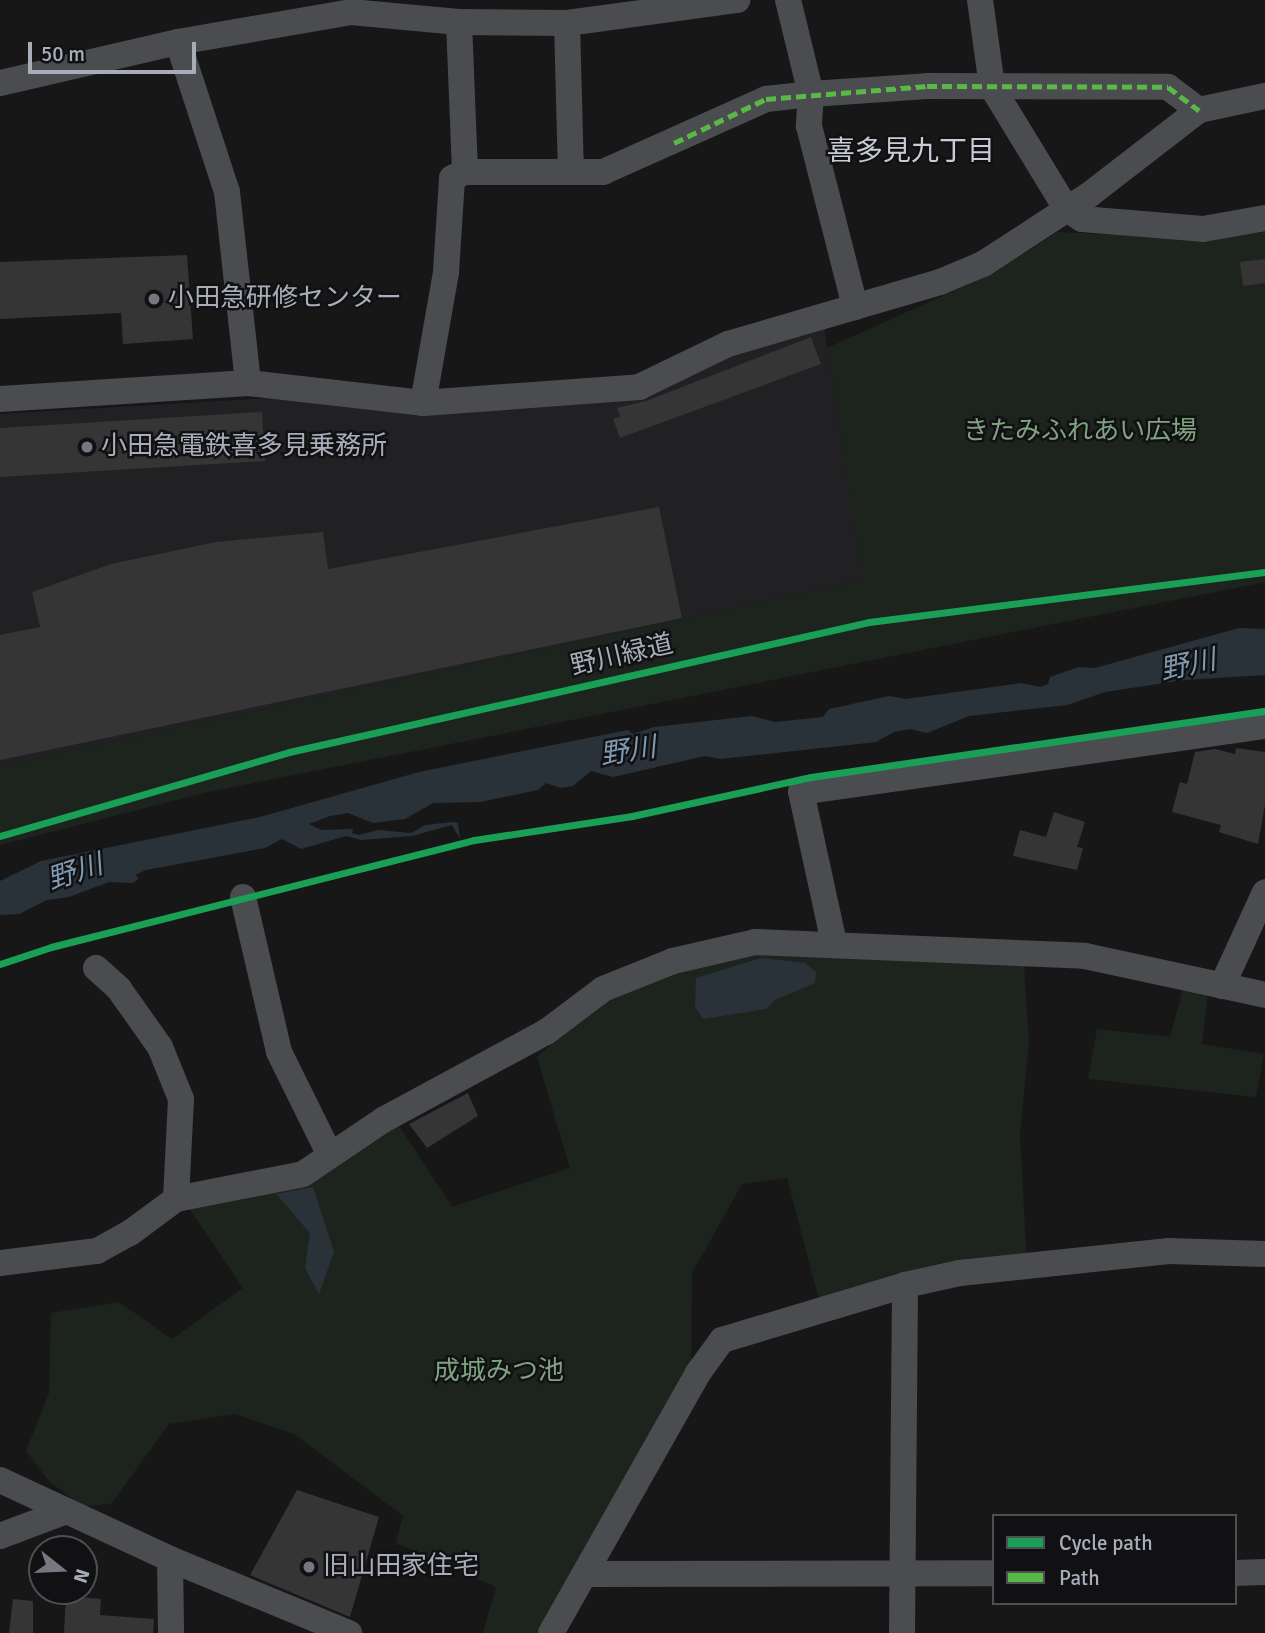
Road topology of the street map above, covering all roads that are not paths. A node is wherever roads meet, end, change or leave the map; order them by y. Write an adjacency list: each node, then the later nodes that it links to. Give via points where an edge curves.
1 (737, 0): 4 (street)
2 (788, 0): 11 (street)
3 (980, 0): 10 (street)
4 (693, 4): 7 (street)
5 (350, 6): 6 (street); 8 (street)
6 (459, 22): 7 (street); 15 (street)
7 (566, 23): 14 (street)
8 (178, 43): 9 (street); 19 (street, via 227,192)
9 (0, 83)
10 (992, 87): 11 (street); 13 (street, via 1168,87); 16 (street)
11 (811, 94): 14 (street, via 766,99 603,172); 18 (street, via 809,126)
12 (1265, 96): 13 (street)
13 (1199, 110): 16 (street)
14 (571, 172): 15 (street)
15 (465, 173): 21 (street, via 452,178 446,272)
16 (1066, 208): 17 (street, via 1082,219 1203,229); 18 (street, via 982,264)
17 (1265, 218)
18 (855, 307): 21 (street, via 728,344 639,387)
19 (247, 383): 20 (street); 21 (street)
20 (0, 399)
21 (423, 403)
22 (1265, 726): 25 (street, via 801,792)
23 (1265, 892): 27 (street)
24 (243, 897): 29 (street, via 279,1052)
25 (834, 943): 27 (street, via 1085,956); 29 (street, via 755,942 673,961 603,989 508,1055)
26 (96, 968): 30 (street, via 119,989 160,1048 181,1099)
27 (1222, 986): 28 (street)
28 (1265, 995)
29 (329, 1153): 30 (street, via 303,1174)
30 (176, 1199): 32 (street, via 97,1251)
31 (1265, 1254): 33 (street, via 1169,1251 960,1273)
32 (0, 1264)
33 (905, 1285): 38 (street); 42 (street, via 722,1340 698,1374)
34 (0, 1480): 35 (street)
35 (64, 1512): 36 (street); 37 (street)
36 (0, 1536)
37 (170, 1559): 43 (street); 44 (street)
38 (902, 1573): 39 (street); 42 (street); 46 (street)
39 (992, 1573)
40 (1237, 1573): 41 (street)
41 (1265, 1573)
42 (586, 1574): 45 (street)
43 (171, 1633)
44 (349, 1633)
45 (551, 1633)
46 (902, 1633)

